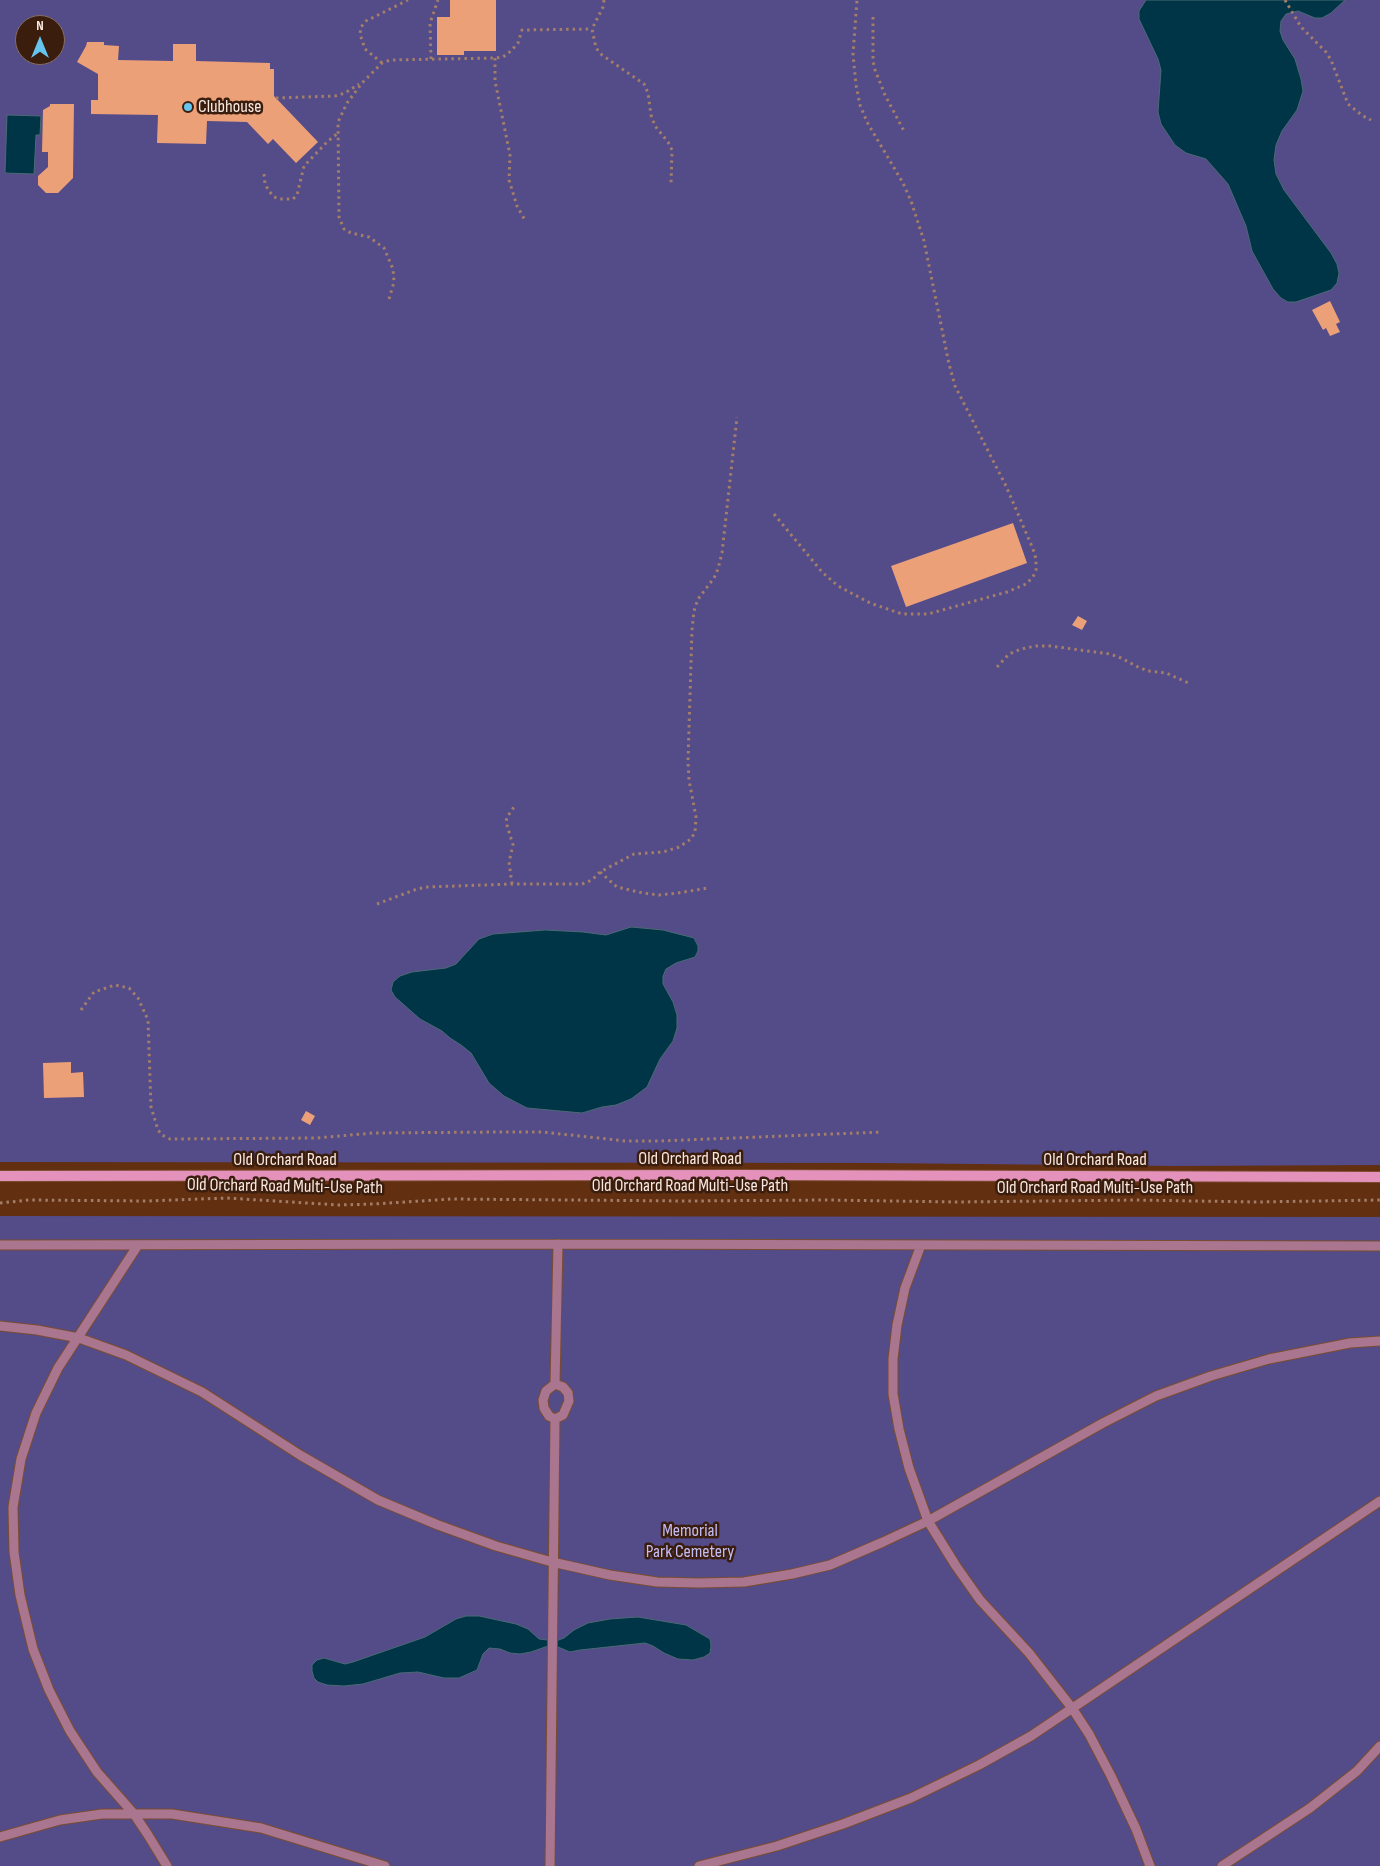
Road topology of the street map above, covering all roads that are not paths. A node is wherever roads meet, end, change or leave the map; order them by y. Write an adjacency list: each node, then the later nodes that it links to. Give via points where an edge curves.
1 (0, 1176): 2 (main road, Old Orchard Road)
2 (1380, 1177)
3 (558, 1244): 5 (lane); 6 (lane); 11 (lane)
4 (0, 1245): 6 (lane)
5 (921, 1245): 7 (lane); 14 (lane, via 905,1288 897,1325 894,1394 909,1468)
6 (138, 1246): 9 (lane)
7 (1380, 1246)
8 (0, 1326): 9 (lane)
9 (79, 1338): 15 (lane, via 126,1355 202,1392 378,1500 463,1534); 18 (lane, via 58,1368 36,1413 21,1458 13,1507 14,1552 33,1649 49,1690 70,1731 97,1772)
10 (1380, 1341): 14 (lane, via 1350,1343 1269,1359 1156,1396)
11 (555, 1384): 12 (lane, via 546,1391 543,1400 549,1416); 12 (lane, via 568,1393 569,1401 563,1415)
12 (555, 1419): 15 (lane)
13 (1380, 1502): 16 (lane)
14 (928, 1521): 15 (lane, via 830,1564 744,1582 658,1582); 16 (lane, via 980,1600 1029,1653)
15 (552, 1562): 22 (lane)
16 (1072, 1708): 23 (lane, via 1031,1736 911,1798 777,1846); 24 (lane, via 1111,1776)
17 (1380, 1746): 25 (lane, via 1357,1771 1310,1808)
18 (134, 1814): 19 (lane, via 102,1814 60,1820); 20 (lane); 21 (lane, via 172,1814 260,1828)
19 (0, 1837)
20 (167, 1866)
21 (385, 1866)
22 (550, 1866)
23 (699, 1866)
24 (1150, 1866)
25 (1222, 1866)

